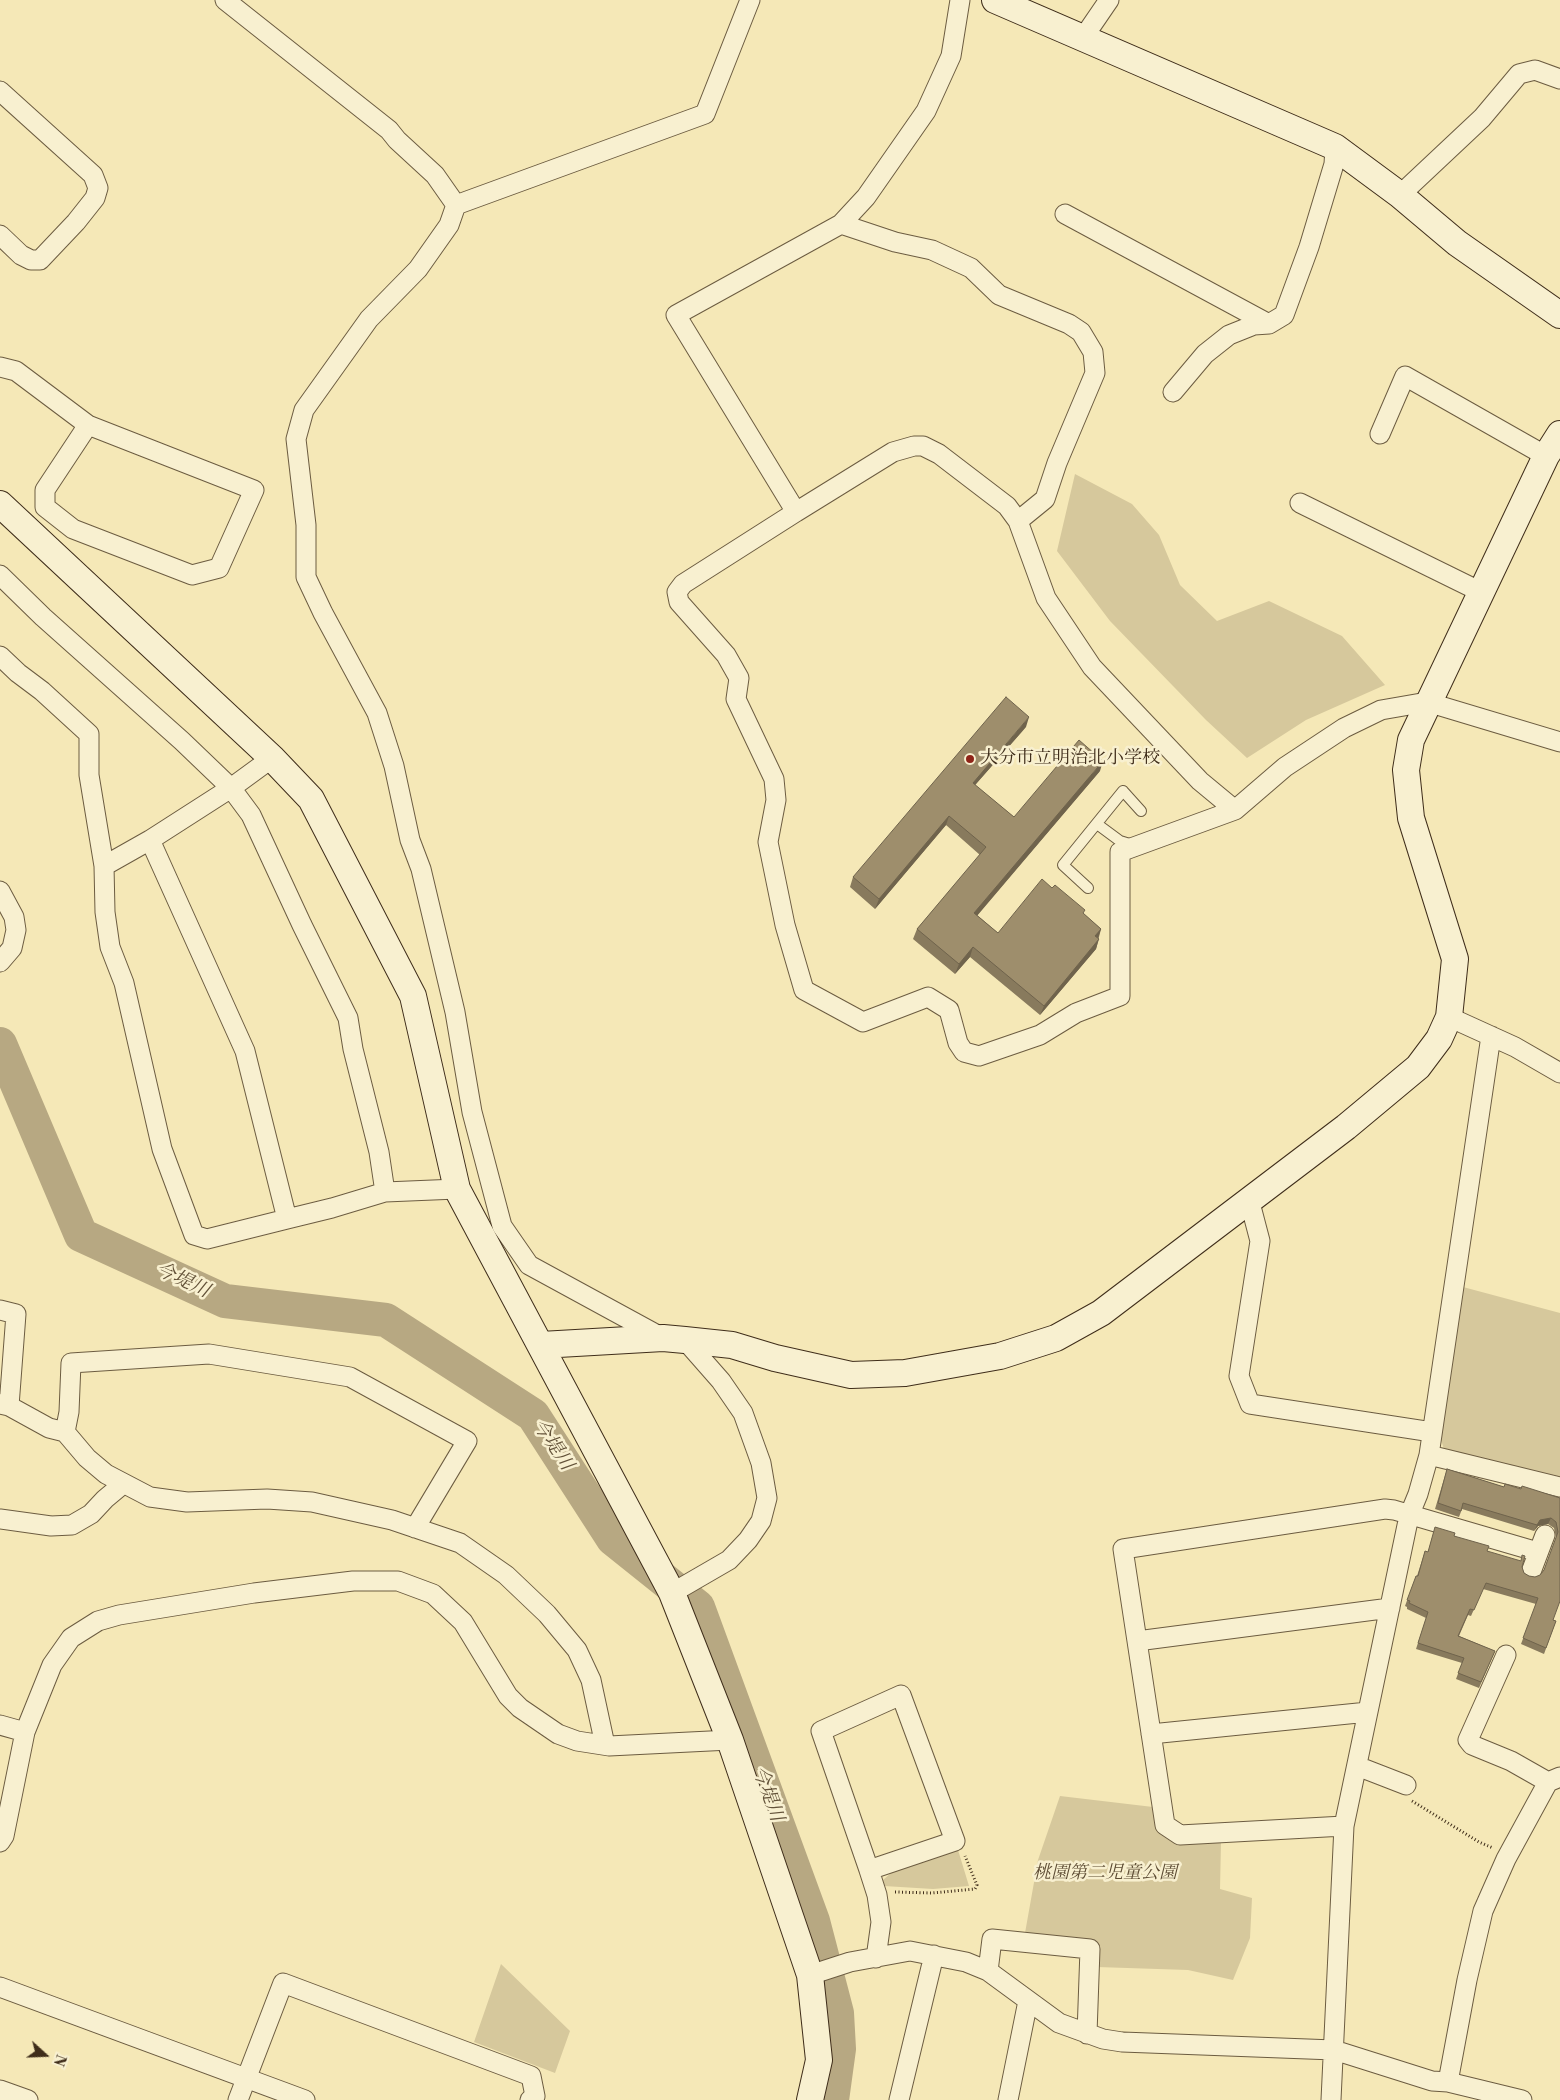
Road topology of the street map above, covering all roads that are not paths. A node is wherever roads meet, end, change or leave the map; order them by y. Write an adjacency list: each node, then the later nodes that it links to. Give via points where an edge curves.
1 (750, 0): 11 (street, via 705,114)
2 (960, 0): 13 (street, via 951,56 926,111 866,198)
3 (995, 0): 6 (street)
4 (1109, 0): 6 (street)
5 (230, 1): 11 (street, via 389,130 435,175)
6 (1083, 38): 9 (street)
7 (1560, 79): 10 (street, via 1535,70 1519,74 1482,118)
8 (0, 91): 14 (street, via 92,175 98,188 95,198 76,222 40,260 22,255)
9 (1335, 147): 10 (street); 16 (street, via 1334,164 1309,247 1284,315)
10 (1400, 194): 15 (street, via 1457,243)
11 (456, 205): 51 (street, via 449,225 418,269 369,319 304,410 296,439 306,525 306,577 378,713 394,766 410,840 421,869 455,1012 472,1112 502,1226 529,1265)
12 (1065, 214): 16 (street)
13 (841, 224): 25 (street, via 676,315); 26 (street, via 932,250 971,268 999,295 1082,332 1093,352 1095,373 1045,499)
14 (0, 235)
15 (1560, 315)
16 (1269, 324): 18 (street, via 1254,325 1229,335 1205,354)
17 (0, 366): 19 (street, via 16,371)
18 (1173, 392)
19 (88, 425): 19 (street, via 254,490 219,568 192,575 73,529 45,507 45,490)
20 (1380, 434): 22 (street, via 1405,376)
21 (1560, 434): 22 (street)
22 (1546, 456): 28 (street)
23 (1300, 503): 28 (street)
24 (0, 504): 32 (street)
25 (796, 512): 26 (street, via 893,452 924,446 1007,506); 38 (street, via 708,567 677,592 679,602 726,655 739,678 736,699 774,779 776,800 768,842 784,925 804,990 863,1022 928,997 949,1010 958,1043 964,1052 979,1056 1040,1035 1076,1013 1120,996 1120,852)
26 (1018, 521): 34 (street, via 1046,598 1092,667 1200,781)
27 (0, 575): 33 (street)
28 (1481, 592): 30 (street)
29 (0, 656): 39 (street, via 89,734 89,774)
30 (1427, 702): 31 (street); 34 (street, via 1381,710 1344,728 1284,767); 43 (street, via 1411,740 1406,770 1411,818 1455,959)
31 (1560, 742)
32 (272, 758): 33 (street); 46 (street, via 311,799 413,996)
33 (231, 788): 37 (street); 47 (street, via 252,815 348,1018)
34 (1235, 810): 38 (street)
35 (1141, 811): 36 (lane, via 1123,791)
36 (1097, 824): 38 (lane, via 1120,841); 40 (lane, via 1063,865)
37 (150, 840): 39 (street); 49 (street, via 245,1051)
38 (1137, 846)
39 (104, 866): 49 (street, via 110,946 124,983 162,1149 194,1235 207,1239)
40 (1088, 888)
41 (0, 891): 42 (street, via 14,917 16,930 12,948)
42 (0, 962)
43 (1450, 1017): 44 (street); 48 (street, via 1440,1039 1418,1067 1346,1127)
44 (1491, 1036): 45 (street); 55 (street)
45 (1560, 1073)
46 (457, 1189): 47 (street); 52 (street)
47 (385, 1192): 49 (street)
48 (1249, 1199): 51 (street, via 1101,1313 1056,1338 1000,1356 904,1373 851,1375 732,1345); 55 (street, via 1260,1240 1239,1376 1250,1404)
49 (287, 1219)
50 (0, 1310): 53 (street, via 16,1314)
51 (674, 1339): 52 (street); 63 (street, via 721,1381 743,1413 761,1463 767,1498 761,1521 730,1560)
52 (541, 1345): 63 (street)
53 (5, 1405): 54 (street, via 49,1428)
54 (66, 1432): 57 (street, via 87,1458); 61 (street, via 71,1363 209,1354 350,1377 467,1441)
55 (1432, 1432): 56 (street)
56 (1429, 1455): 58 (street); 59 (street)
57 (123, 1484): 60 (street, via 91,1514 72,1525 51,1526); 61 (street, via 150,1496 187,1502 267,1499 312,1502)
58 (1560, 1487)
59 (1409, 1516): 62 (street, via 1542,1544); 64 (street); 65 (street, via 1385,1509 1123,1549)
60 (0, 1519)
61 (415, 1528): 72 (street, via 460,1543 506,1575 547,1614 577,1650 592,1680)
62 (1531, 1572)
63 (672, 1592): 71 (street)
64 (1390, 1608): 65 (street); 67 (street)
65 (1137, 1641): 70 (street)
66 (1506, 1655): 74 (street, via 1468,1740)
67 (1368, 1712): 70 (street); 73 (street)
68 (0, 1725): 69 (street)
69 (25, 1732): 72 (street, via 52,1664 71,1638 98,1621 254,1592 398,1581 433,1594 463,1622 508,1696 520,1708 558,1734); 77 (street, via 4,1836)
70 (1151, 1734): 76 (street, via 1165,1825 1180,1835)
71 (730, 1740): 72 (street); 82 (street)
72 (605, 1745)
73 (1356, 1766): 75 (street); 76 (street)
74 (1554, 1779): 88 (street, via 1508,1855 1483,1911)
75 (1404, 1784)
76 (1344, 1826): 86 (street)
77 (0, 1842)
78 (870, 1870): 78 (street, via 955,1841 901,1695 821,1731); 80 (street, via 881,1922)
79 (934, 1955): 80 (street, via 910,1951); 81 (street); 95 (street)
80 (876, 1958): 82 (street)
81 (988, 1971): 84 (street); 85 (street, via 992,1939 1090,1949)
82 (816, 1973): 94 (street, via 819,2060)
83 (0, 1987): 87 (street)
84 (1028, 2001): 85 (street, via 1059,2023); 96 (street)
85 (1086, 2034): 86 (street, via 1122,2042)
86 (1334, 2050): 88 (street, via 1432,2081); 97 (street)
87 (246, 2078): 91 (street); 92 (street); 93 (street, via 283,1983 531,2076 535,2096)
88 (1448, 2082): 98 (street)
89 (0, 2090): 90 (street)
90 (28, 2100)
91 (238, 2100)
92 (305, 2100)
93 (530, 2100)
94 (810, 2100)
95 (899, 2100)
96 (1008, 2100)
97 (1331, 2100)
98 (1522, 2100)

